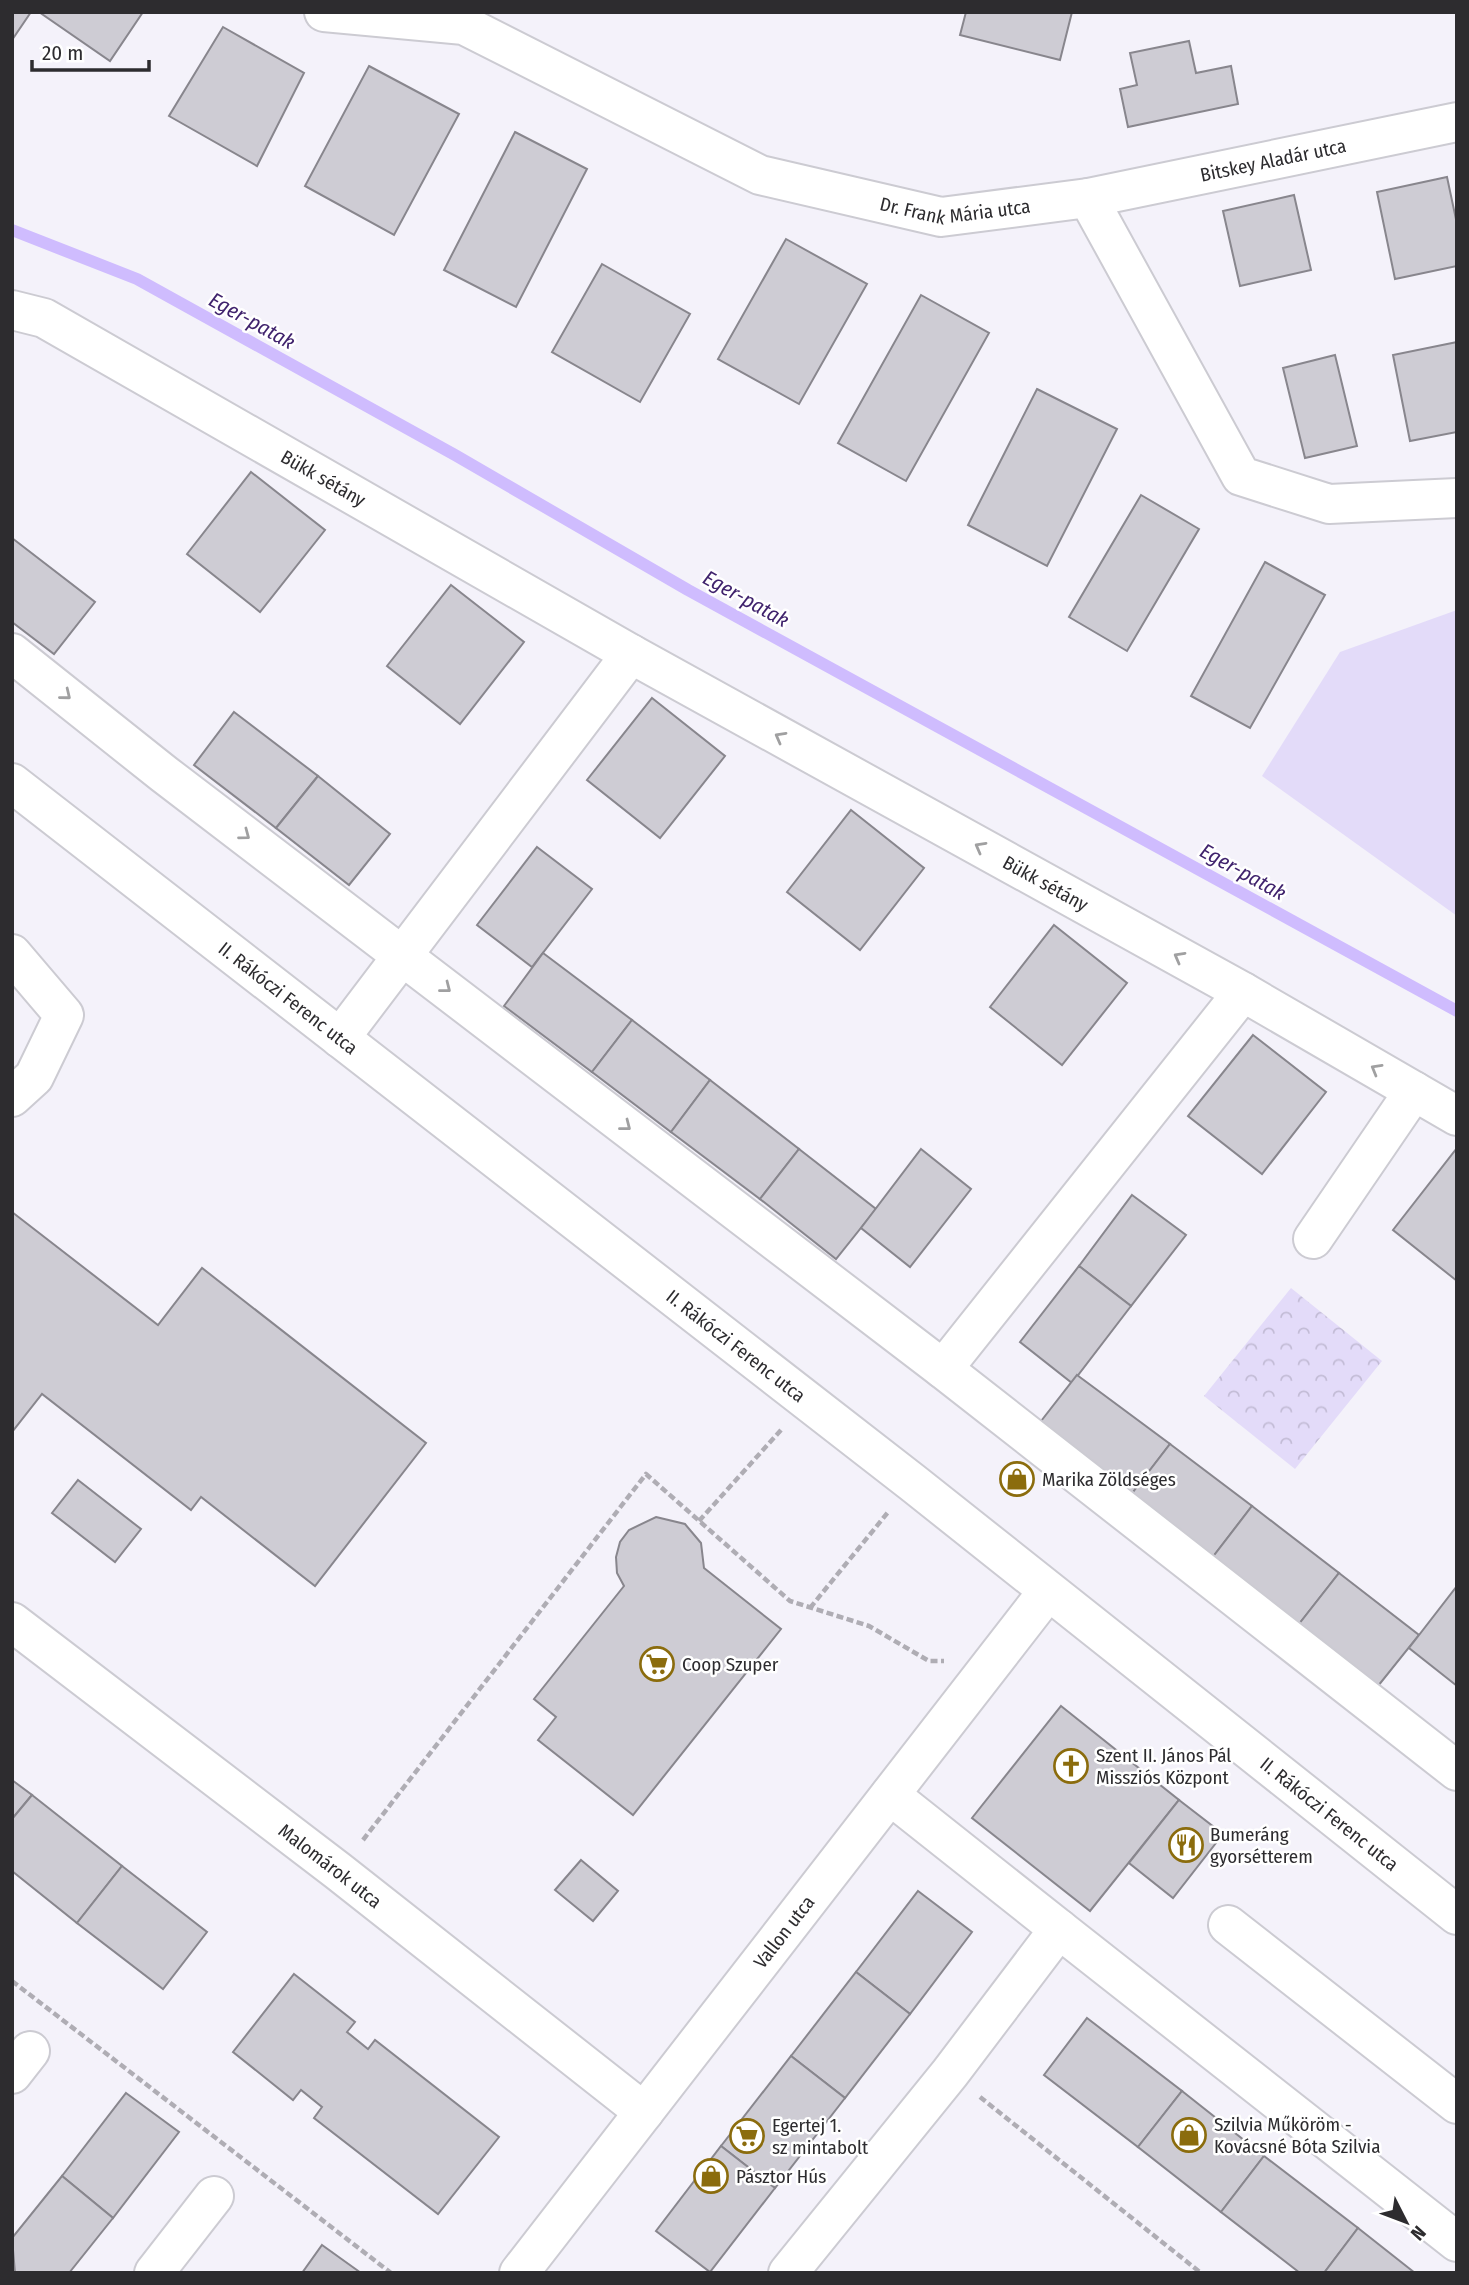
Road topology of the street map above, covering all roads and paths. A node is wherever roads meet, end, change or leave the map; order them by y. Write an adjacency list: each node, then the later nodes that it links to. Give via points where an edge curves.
1 (324, 12): 3 (street, Dr. Frank Mária utca, via 464,24 760,175 941,217)
2 (1457, 122): 3 (street, Bitskey Aladár utca)
3 (1088, 198): 5 (street, via 1241,477 1329,504)
4 (12, 310): 7 (street, Bükk sétány, via 44,318)
5 (1457, 498)
6 (12, 653): 10 (street, one-way to 10)
7 (631, 654): 10 (street); 11 (street, Bükk sétány, one-way to 7)
8 (12, 783): 12 (street, II. Rákóczi Ferenc utca)
9 (12, 954): 14 (street, via 64,1015 34,1077)
10 (403, 955): 12 (street); 17 (street, one-way to 17)
11 (1243, 992): 13 (street, Bükk sétány, one-way to 11); 17 (street)
12 (340, 1038): 18 (street, II. Rákóczi Ferenc utca)
13 (1414, 1091): 15 (street, Bükk sétány); 16 (street)
14 (12, 1097)
15 (1457, 1116)
16 (1313, 1239)
17 (943, 1369): 25 (street)
18 (807, 1401): 19 (street, II. Rákóczi Ferenc utca); 20 (path)
19 (913, 1483): 21 (street, II. Rákóczi Ferenc utca); 22 (path)
20 (699, 1521): 22 (path, via 790,1601); 27 (path, via 646,1474)
21 (1048, 1591): 24 (street, Vallon utca); 28 (street, II. Rákóczi Ferenc utca)
22 (810, 1608): 24 (path, via 869,1626 929,1661)
23 (12, 1622): 27 (street, Malomárok utca)
24 (993, 1661): 26 (street, Vallon utca)
25 (1454, 1762)
26 (890, 1795): 30 (street); 34 (street, Vallon utca)
27 (338, 1871): 34 (street, Malomárok utca)
28 (1457, 1915)
29 (1228, 1924): 33 (street)
30 (1059, 1929): 32 (street); 36 (street)
31 (12, 1981): 38 (path)
32 (950, 2073): 40 (street); 41 (path)
33 (1457, 2104)
34 (644, 2112): 39 (street, Vallon utca)
35 (215, 2196): 37 (street)
36 (1457, 2242)
37 (154, 2273)
38 (391, 2273)
39 (519, 2273)
40 (788, 2273)
41 (1201, 2273)

